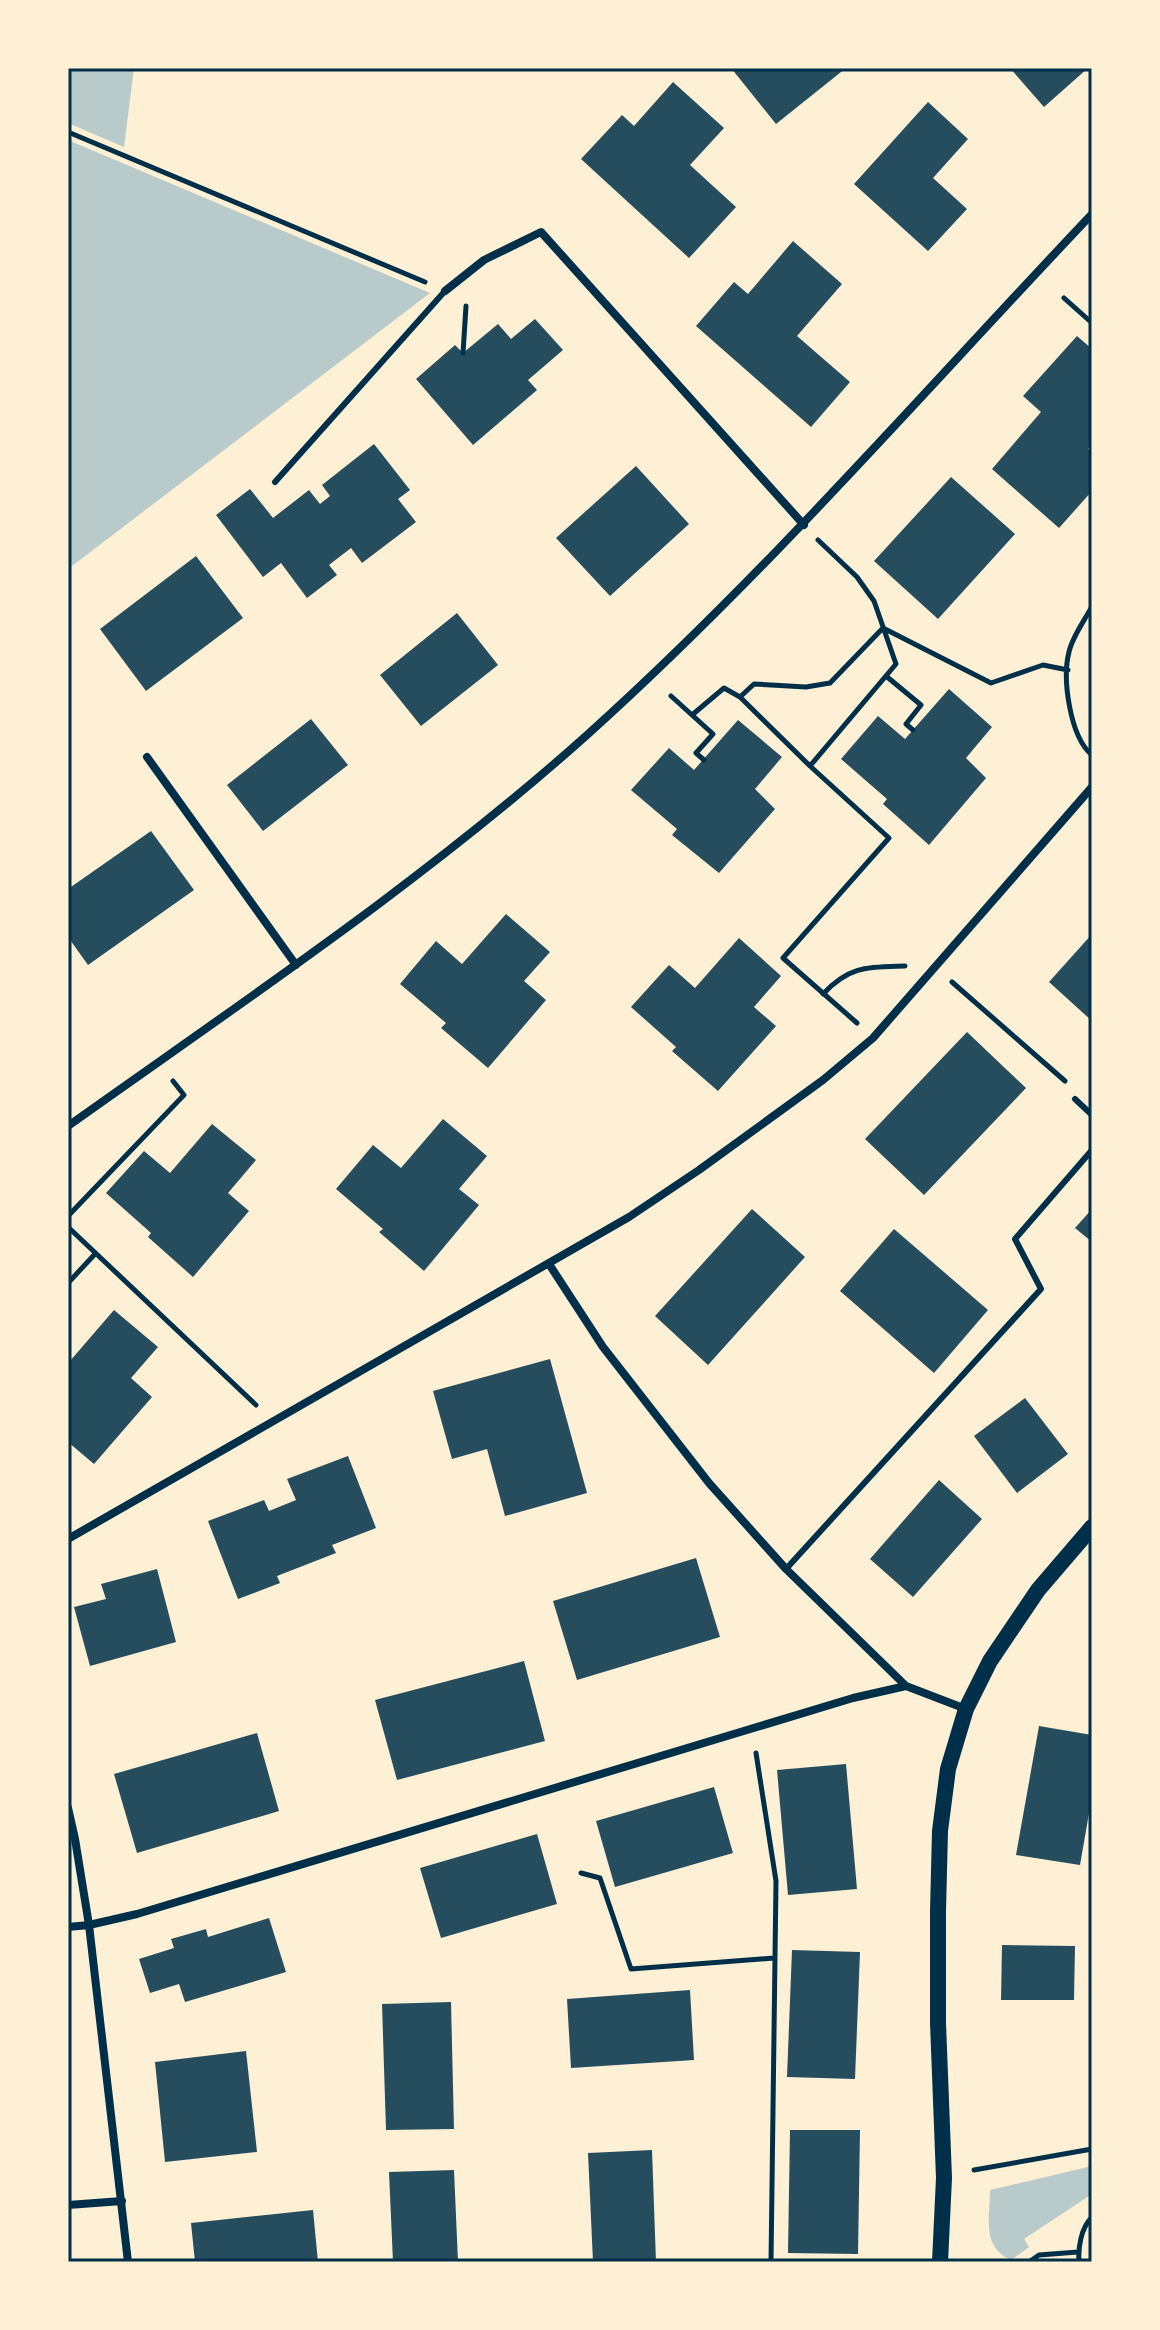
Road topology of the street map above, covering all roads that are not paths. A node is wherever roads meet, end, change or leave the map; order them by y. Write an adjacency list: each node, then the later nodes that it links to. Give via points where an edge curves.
1 (1092, 214): 4 (street)
2 (445, 291): 3 (lane); 4 (street, via 484,260 541,232)
3 (275, 482)
4 (804, 525): 7 (street, via 584,738 443,856)
5 (147, 757): 7 (street)
6 (1092, 787): 12 (street, via 873,1038 699,1170)
7 (296, 965): 10 (street)
8 (1075, 1099): 9 (lane)
9 (1092, 1115)
10 (68, 1126)
11 (1092, 1150): 15 (lane, via 1015,1239 1041,1289)
12 (549, 1264): 14 (street); 15 (street, via 612,1360 709,1483)
13 (1092, 1527): 17 (main road, via 1012,1626)
14 (68, 1539)
15 (786, 1569): 16 (street)
16 (906, 1686): 17 (street); 19 (street)
17 (966, 1709): 24 (main road, via 948,1769 940,1831)
18 (68, 1808): 19 (street)
19 (89, 1925): 20 (street); 21 (street)
20 (68, 1927)
21 (122, 2201): 22 (street); 23 (street)
22 (68, 2205)
23 (128, 2262)
24 (940, 2262)

